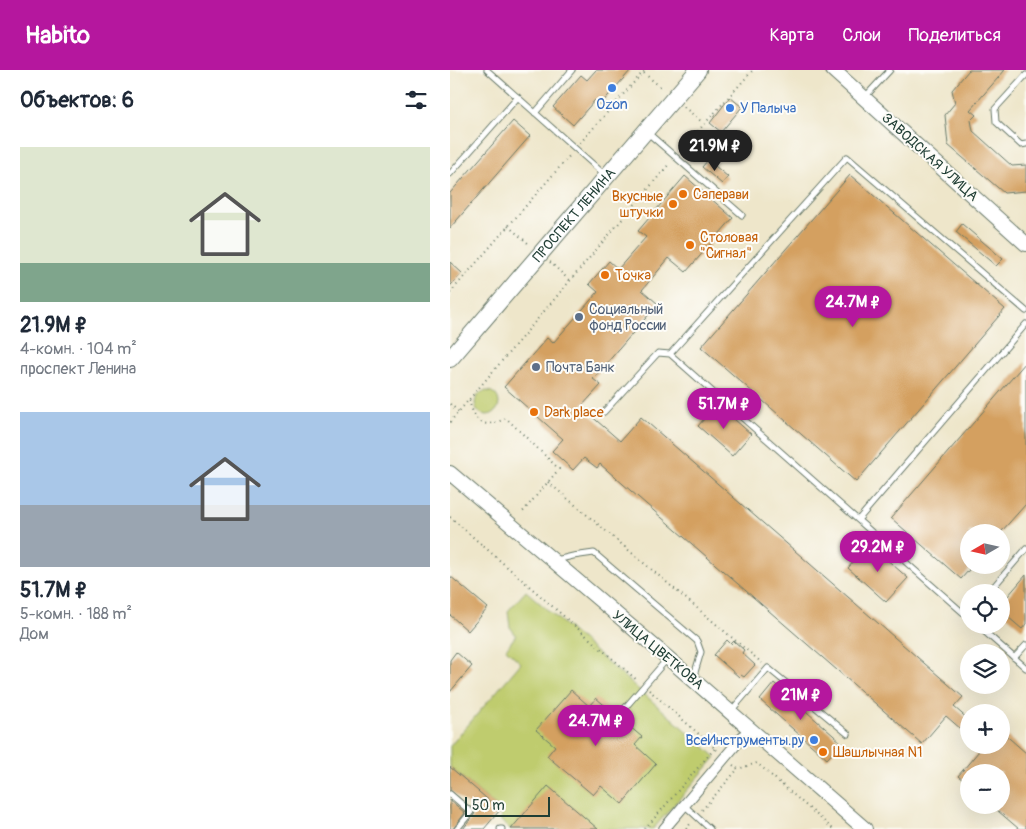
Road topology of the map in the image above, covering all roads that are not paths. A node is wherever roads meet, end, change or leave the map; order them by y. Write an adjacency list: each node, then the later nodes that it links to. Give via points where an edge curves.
1 (487, 70): 8 (lane)
2 (572, 70): 9 (lane)
3 (698, 70): 10 (main road, ПРОСПЕКТ ЛЕНИНА)
4 (833, 70): 7 (street, ЗАВОДСКАЯ УЛИЦА)
5 (890, 70): 7 (lane)
6 (1026, 75): 11 (lane, via 995,109 996,122 1021,145)
7 (865, 97): 15 (street, ЗАВОДСКАЯ УЛИЦА)
8 (518, 98): 9 (lane); 12 (lane)
9 (535, 113): 13 (lane)
10 (646, 131): 13 (main road, ПРОСПЕКТ ЛЕНИНА); 14 (lane)
11 (1026, 144)
12 (450, 174)
13 (607, 176): 19 (main road, ПРОСПЕКТ ЛЕНИНА)
14 (742, 214)
15 (1026, 244)
16 (1026, 311): 18 (lane, via 847,157)
17 (1026, 324): 22 (lane)
18 (670, 354): 20 (lane, via 658,353); 22 (lane)
19 (450, 359)
20 (604, 412)
21 (450, 473): 24 (street, УЛИЦА ЦВЕТКОВА)
22 (858, 520): 26 (lane)
23 (1026, 549): 25 (lane)
24 (554, 561): 29 (street, УЛИЦА ЦВЕТКОВА); 32 (lane, via 594,553 697,640 701,652)
25 (996, 584)
26 (960, 609)
27 (987, 634): 30 (lane)
28 (1026, 644): 30 (lane)
29 (668, 658): 32 (street, УЛИЦА ЦВЕТКОВА); 33 (lane)
30 (1014, 658): 31 (lane)
31 (1026, 668)
32 (693, 680): 34 (street, УЛИЦА ЦВЕТКОВА)
33 (624, 709)
34 (731, 712): 35 (street, УЛИЦА ЦВЕТКОВА); 36 (lane, via 768,668)
35 (750, 728): 38 (street); 42 (street, УЛИЦА ЦВЕТКОВА)
36 (848, 734)
37 (450, 794): 39 (lane, via 471,812)
38 (684, 804): 40 (street); 41 (lane)
39 (457, 829)
40 (664, 829)
41 (710, 829)
42 (865, 829)

